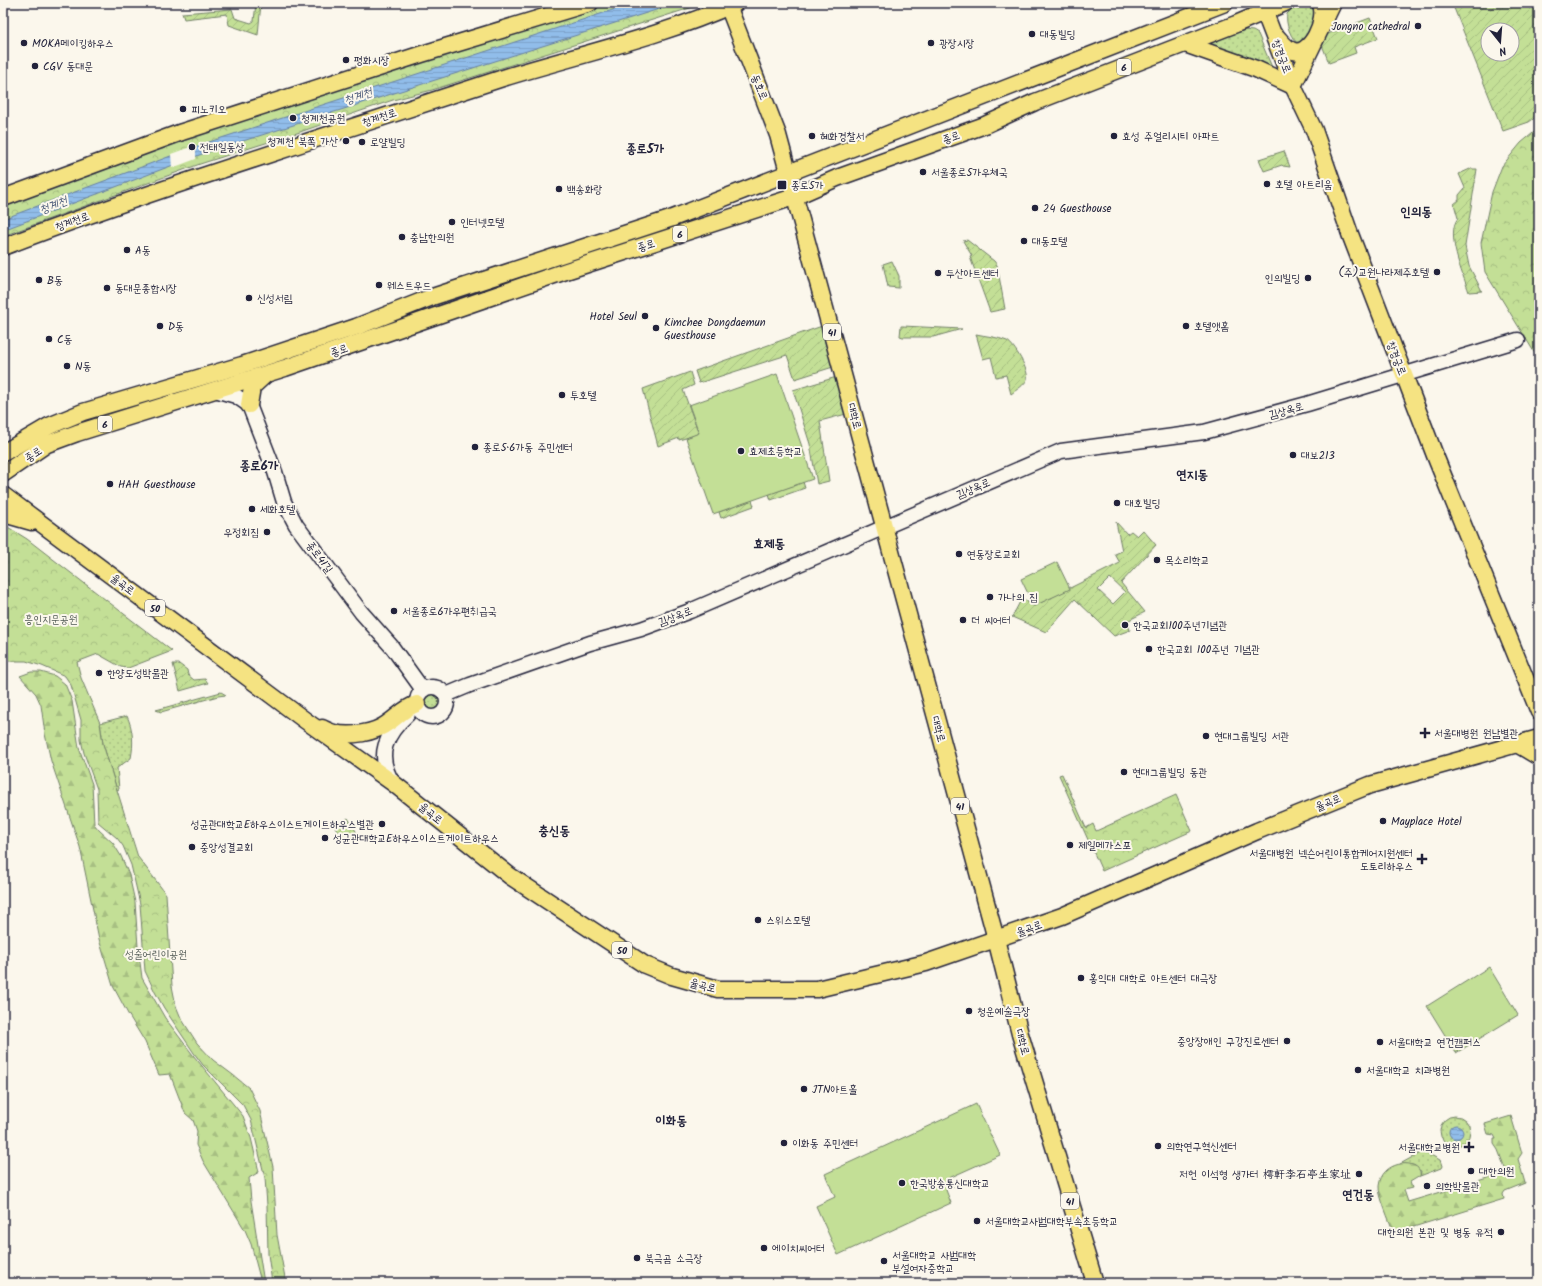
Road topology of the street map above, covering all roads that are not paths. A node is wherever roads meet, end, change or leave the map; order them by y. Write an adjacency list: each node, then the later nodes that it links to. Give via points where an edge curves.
1 (590, 3): 14 (main road, via 422,54 189,130)
2 (1200, 3): 3 (main road, via 1203,6 1210,6)
3 (1224, 3): 12 (main road, 종로 / 6)
4 (1285, 3): 8 (main road, 종로 / 6)
5 (1320, 3): 9 (main road, via 1323,11 1322,20 1311,44 1304,50 1292,50)
6 (1333, 3): 11 (main road)
7 (730, 4): 12 (main road, 동호로 / 41, via 778,135); 15 (main road, 청계천로, via 698,19 639,39 510,76 347,128)
8 (1260, 6): 9 (main road, 창경궁로); 10 (main road, 종로 / 6)
9 (1273, 32): 11 (main road, 창경궁로)
10 (1185, 44): 11 (main road, via 1256,69); 13 (main road, 종로 / 6, via 1035,102 985,125)
11 (1293, 86): 18 (main road, 창경궁로, via 1314,130 1350,234)
12 (788, 172): 13 (main road, 대학로 / 41); 21 (main road, 종로 / 6, via 670,219 432,297 349,329 242,365 83,412)
13 (794, 196): 17 (main road, 종로 / 6, via 566,271); 28 (main road, 대학로 / 41)
14 (3, 198)
15 (3, 247)
16 (1518, 340): 18 (street)
17 (265, 375): 19 (main road, 종로 / 6); 20 (main road, via 252,387)
18 (1404, 375): 28 (street, 김상옥로, via 1381,378 1360,384 1353,390 1344,389 1315,398 1307,404 1204,432 1061,451); 32 (main road, 창경궁로)
19 (215, 390): 20 (street, via 236,396); 24 (main road, 종로 / 6, via 47,444)
20 (249, 405): 29 (street, 종로41길, via 284,502 296,525)
21 (49, 426): 22 (main road, via 16,439); 23 (main road, 종로 / 6)
22 (3, 440)
23 (3, 453)
24 (3, 474)
25 (3, 495): 27 (main road, 율곡로 / 50)
26 (3, 515): 27 (main road)
27 (44, 525): 33 (main road, 율곡로 / 50)
28 (885, 526): 30 (street, 김상옥로, via 690,611 641,629 590,643); 38 (main road, 대학로 / 41)
29 (423, 690): 30 (street, via 436,687); 31 (street, via 417,696)
30 (446, 695): 31 (street, via 447,708 443,714 436,717 428,717)
31 (417, 706): 33 (main road, via 404,711 387,725 353,734 335,733); 37 (street, via 397,726 383,750 387,774)
32 (1539, 712)
33 (306, 721): 37 (main road, 율곡로 / 50)
34 (1539, 738): 35 (main road, 율곡로 / 50)
35 (1517, 744): 36 (main road); 38 (main road, 율곡로 / 50, via 1370,785 1062,916)
36 (1539, 757)
37 (393, 783): 38 (main road, 율곡로 / 50, via 510,876 645,966 718,989 818,989 926,963)
38 (996, 940): 39 (main road, 대학로 / 41, via 1020,1034)
39 (1095, 1283)

